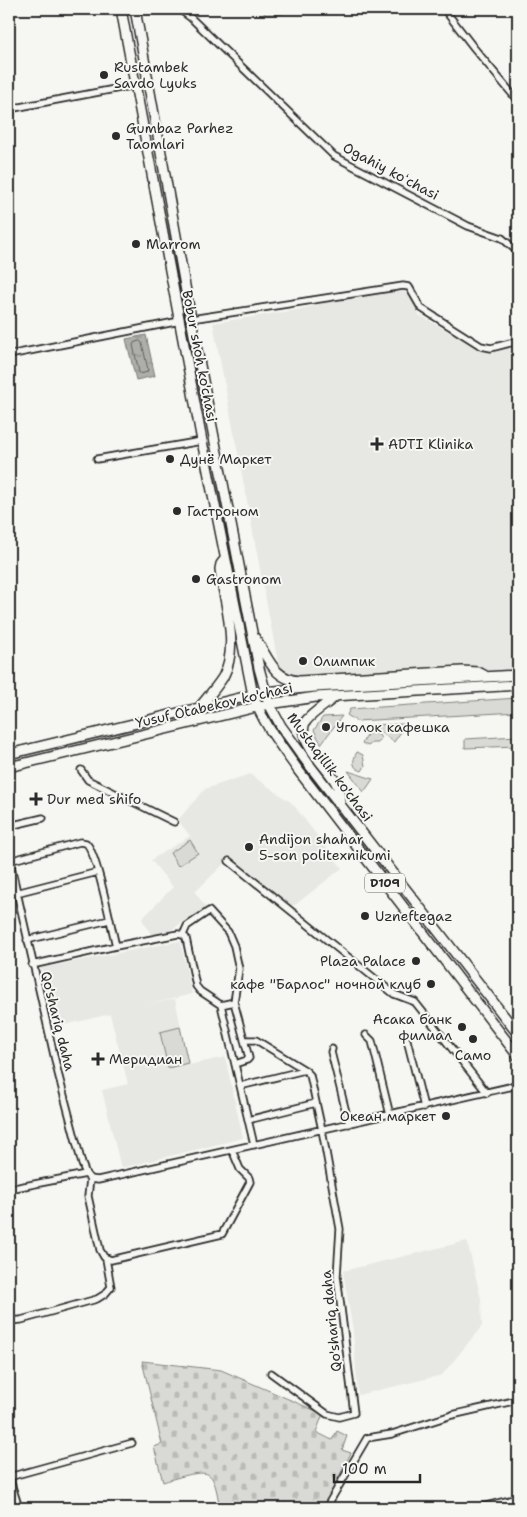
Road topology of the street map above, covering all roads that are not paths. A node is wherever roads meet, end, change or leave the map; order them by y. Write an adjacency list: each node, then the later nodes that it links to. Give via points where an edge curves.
1 (121, 9): 5 (main road, Bobur shoh ko'chasi)
2 (135, 9): 8 (main road, Bobur shoh ko'chasi)
3 (179, 9): 12 (street, Ogahiy koʻchasi, via 334,156 468,226 502,238)
4 (444, 9): 6 (street)
5 (136, 85): 7 (street); 9 (main road, Bobur shoh ko'chasi)
6 (518, 101)
7 (9, 109)
8 (162, 156): 9 (main road); 10 (main road, Bobur shoh ko'chasi)
9 (149, 158): 11 (main road, Bobur shoh ko'chasi)
10 (174, 220): 11 (main road); 13 (main road, Bobur shoh ko'chasi)
11 (162, 223): 14 (main road, Bobur shoh ko'chasi)
12 (518, 252)
13 (192, 319): 15 (street, via 403,286 409,287 421,308 481,346 491,348); 20 (main road, Bobur shoh ko'chasi)
14 (180, 321): 16 (street); 17 (main road, Bobur shoh ko'chasi)
15 (518, 341)
16 (9, 355)
17 (202, 441): 18 (street); 19 (main road, Bobur shoh ko'chasi)
18 (97, 458)
19 (225, 559): 25 (main road, Bobur shoh ko'chasi); 29 (main road, via 220,569 232,644 223,676)
20 (252, 633): 22 (main road, via 277,673 290,681 462,671 478,672); 24 (main road, Bobur shoh ko'chasi)
21 (518, 675): 22 (main road, Yusuf Otabekov ko'chasi)
22 (487, 677): 24 (main road, Yusuf Otabekov ko'chasi)
23 (518, 685): 26 (main road, Yusuf Otabekov ko'chasi)
24 (265, 692): 25 (main road, Yusuf Otabekov ko'chasi); 27 (main road, Bobur shoh ko'chasi / D109)
25 (253, 695): 28 (main road, Bobur shoh ko'chasi); 29 (main road, Yusuf Otabekov ko'chasi)
26 (336, 696): 27 (main road, Yusuf Otabekov ko'chasi); 33 (main road, via 307,720 303,729 309,745 336,781)
27 (269, 704): 28 (main road, Yusuf Otabekov ko'chasi); 33 (main road, Mustaqillik ko'chasi / D109, via 281,726)
28 (257, 707): 31 (main road, Yusuf Otabekov ko'chasi); 54 (main road, Mustaqillik ko'chasi / D109, via 298,770)
29 (199, 708): 30 (main road, Yusuf Otabekov ko'chasi)
30 (9, 754)
31 (9, 767)
32 (81, 770): 35 (street, via 88,780)
33 (340, 804): 49 (main road, Mustaqillik ko'chasi / D109)
34 (43, 818): 36 (street)
35 (174, 822)
36 (9, 826)
37 (9, 860): 39 (street, via 86,842 92,850); 40 (street, Qo'shariq daha)
38 (229, 862): 59 (street, via 394,994 415,1002)
39 (98, 872): 41 (street); 42 (street)
40 (11, 875): 41 (street, Qo'shariq daha)
41 (16, 893): 44 (street, Qo'shariq daha)
42 (110, 920): 44 (street); 45 (street)
43 (183, 935): 45 (street); 47 (street, via 187,926 209,911 228,932 239,969); 48 (street, via 196,986)
44 (27, 940): 46 (street, Qo'shariq daha)
45 (116, 946): 46 (street)
46 (32, 965): 68 (street, Qo'shariq daha, via 82,1164)
47 (234, 1002): 48 (street); 51 (street)
48 (221, 1005): 55 (street)
49 (518, 1034)
50 (366, 1035): 62 (street, via 372,1040)
51 (244, 1040): 55 (street, via 249,1058); 56 (street, via 256,1040)
52 (407, 1040): 61 (street)
53 (332, 1049): 64 (street)
54 (518, 1056)
55 (235, 1064): 58 (street)
56 (305, 1070): 58 (street); 60 (street, via 310,1075)
57 (518, 1085): 59 (street)
58 (240, 1086): 63 (street)
59 (487, 1093): 61 (street)
60 (316, 1104): 63 (street); 65 (street)
61 (424, 1107): 62 (street)
62 (390, 1115): 64 (street)
63 (248, 1120): 66 (street)
64 (349, 1124): 65 (street)
65 (322, 1130): 66 (street); 72 (street, Qo'shariq daha, via 340,1229 337,1276 354,1413 339,1417 327,1414)
66 (254, 1145): 67 (street)
67 (232, 1150): 68 (street, via 98,1180); 70 (street, via 250,1182 222,1234)
68 (88, 1176): 69 (street); 70 (street, Qo'shariq daha, via 88,1196 100,1250)
69 (9, 1189)
70 (106, 1259): 71 (street, Qo'shariq daha, via 111,1287 105,1294)
71 (9, 1321)
72 (271, 1373)
73 (518, 1400): 78 (street, via 452,1414 392,1434 367,1438)
74 (132, 1443): 75 (street)
75 (9, 1477): 77 (street)
76 (518, 1498): 79 (street)
77 (19, 1508)
78 (326, 1508)
79 (477, 1508)

